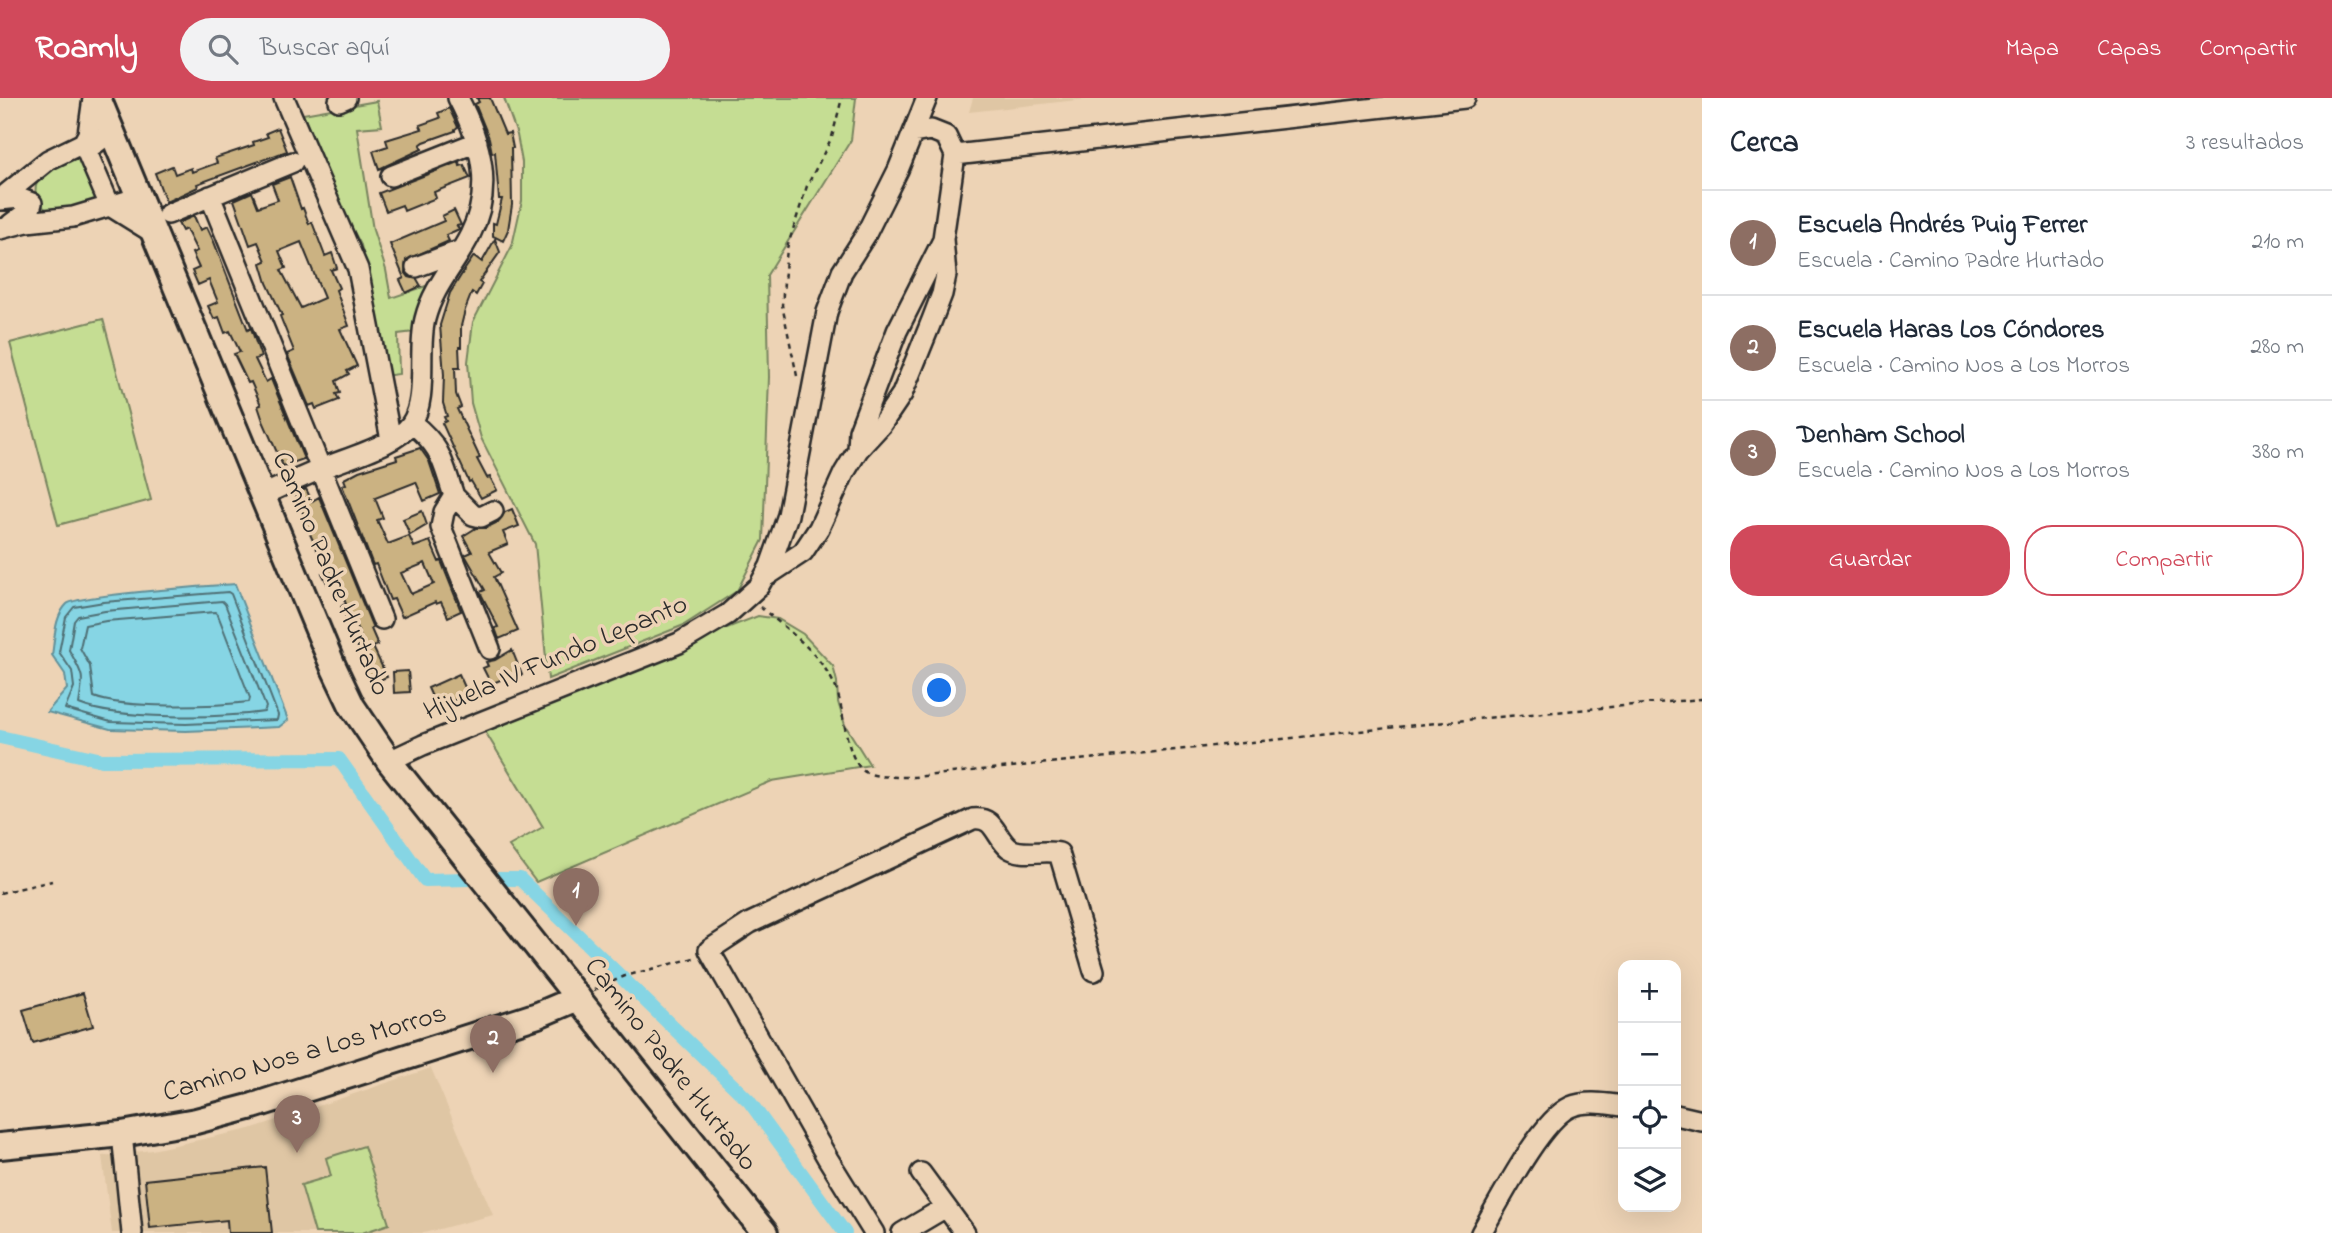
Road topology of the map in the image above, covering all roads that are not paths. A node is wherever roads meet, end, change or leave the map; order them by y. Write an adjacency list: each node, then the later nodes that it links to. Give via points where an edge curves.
1 (96, 98): 6 (main road, Camino Padre Hurtado); 9 (street, Camino Padre Hurtado)
2 (284, 98): 26 (street, via 358,269)
3 (458, 98): 8 (street)
4 (927, 98): 7 (street, Hijuela IV Fundo Lepanto)
5 (1465, 98): 10 (street)
6 (112, 131): 9 (street, via 95,144); 15 (main road, Camino Padre Hurtado)
7 (913, 133): 10 (street, via 931,130 946,136); 32 (street, Hijuela IV Fundo Lepanto, via 865,236 842,272 827,312 788,516)
8 (477, 142): 13 (street); 23 (street, via 484,177 482,196 470,236)
9 (83, 143): 12 (street); 18 (street)
10 (955, 155): 22 (street)
11 (293, 162): 14 (street)
12 (34, 170): 16 (street); 17 (street)
13 (391, 176)
14 (210, 196): 20 (street); 28 (street)
15 (140, 197): 18 (street); 20 (main road, Camino Padre Hurtado)
16 (0, 200): 17 (street, via 19,198)
17 (32, 203): 19 (street); 21 (street, via 26,213)
18 (110, 206): 19 (street); 20 (street)
19 (56, 220): 21 (street)
20 (162, 224): 29 (main road, Camino Padre Hurtado)
21 (3, 228)
22 (943, 239): 27 (street, via 897,331 859,430); 27 (street, via 946,275 932,320 902,394)
23 (459, 251): 24 (street); 25 (street, via 425,320 421,386)
24 (416, 267)
25 (412, 423): 26 (street); 30 (street, via 436,446)
26 (391, 440): 28 (street)
27 (858, 450): 32 (street, via 803,552)
28 (319, 470): 29 (street); 33 (street)
29 (263, 495): 35 (main road, Camino Padre Hurtado, via 342,687)
30 (454, 496): 31 (street, via 473,516); 34 (street, via 443,512 441,527)
31 (493, 511)
32 (765, 577): 35 (street, Hijuela IV Fundo Lepanto, via 728,614 679,643)
33 (382, 619)
34 (490, 649)
35 (390, 761): 37 (main road, Camino Padre Hurtado)
36 (1094, 971): 47 (street, via 1059,853 1010,848 982,818 750,923 709,950)
37 (578, 998): 41 (main road, Camino Nos a Los Morros, via 538,1015 253,1106); 46 (main road, Camino Padre Hurtado)
38 (1618, 1105): 50 (street, via 1572,1106 1549,1122)
39 (1681, 1116): 40 (street)
40 (1702, 1121)
41 (122, 1134): 42 (main road, Camino Nos a Los Morros); 45 (street)
42 (0, 1146)
43 (921, 1173): 44 (street)
44 (946, 1207): 48 (street); 49 (street)
45 (132, 1233)
46 (765, 1233)
47 (874, 1233)
48 (902, 1233)
49 (965, 1233)
50 (1481, 1233)

